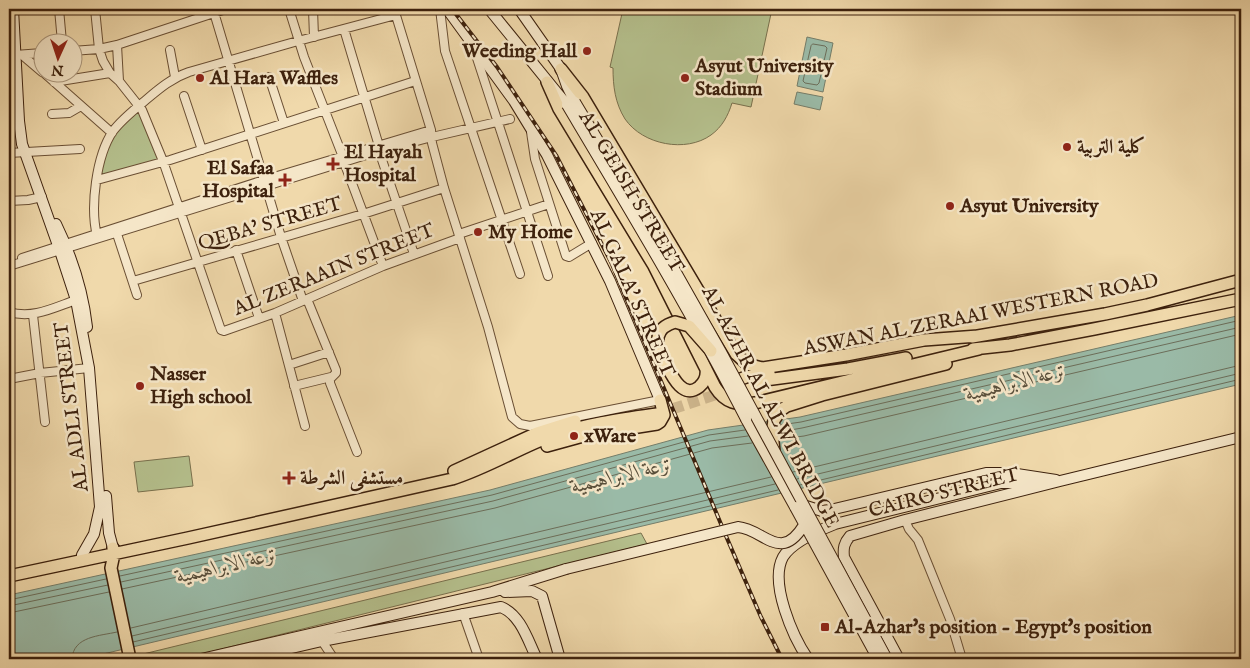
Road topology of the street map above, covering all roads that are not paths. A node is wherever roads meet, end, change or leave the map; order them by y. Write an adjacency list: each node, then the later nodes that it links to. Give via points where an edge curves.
1 (13, 9): 24 (main road, AL ADLI STREET)
2 (58, 9): 15 (street)
3 (94, 9): 20 (street)
4 (226, 9): 11 (street)
5 (289, 9): 18 (street)
6 (313, 9): 17 (street)
7 (440, 9): 48 (street, via 444,45)
8 (447, 9): 16 (main road, AL GALA' STREET)
9 (489, 9): 13 (main road, AL GEISH STREET)
10 (519, 9): 27 (main road, AL GEISH STREET)
11 (213, 11): 19 (street); 25 (street)
12 (393, 12): 14 (street); 34 (street, AL GALA' STREET); 51 (street, AL GALA' STREET)
13 (497, 14): 35 (main road, AL GEISH STREET)
14 (344, 29): 17 (street); 37 (street)
15 (61, 32)
16 (468, 36): 45 (street); 47 (main road, AL GALA' STREET)
17 (314, 37): 18 (street)
18 (298, 41): 25 (street); 42 (street)
19 (117, 45): 20 (street); 32 (street)
20 (99, 49): 21 (street); 28 (street)
21 (82, 50)
22 (170, 50): 30 (street)
23 (32, 54): 24 (street)
24 (19, 55): 26 (street); 39 (main road, AL ADLI STREET)
25 (227, 62): 30 (street); 50 (street)
26 (32, 64)
27 (561, 69): 38 (main road, AL AZHR AL ALWI BRIDGE); 94 (main road, AL GEISH STREET, via 583,97)
28 (110, 72): 29 (street); 32 (street)
29 (82, 77)
30 (176, 77): 41 (street)
31 (269, 77): 46 (street)
32 (119, 81): 41 (street)
33 (54, 82): 40 (street)
34 (412, 82): 37 (street); 51 (street, AL GALA' STREET)
35 (546, 82): 38 (main road, AL AZHR AL ALWI BRIDGE); 99 (main road, AL GEISH STREET, via 654,266)
36 (184, 96): 54 (street)
37 (364, 97): 42 (street); 53 (street)
38 (571, 103): 97 (main road, AL AZHR AL ALWI BRIDGE, bridge); 112 (main road, AL AZHR AL ALWI BRIDGE, bridge, via 660,244)
39 (13, 106): 55 (main road, AL ADLI STREET)
40 (81, 106): 43 (street, via 70,113); 49 (street)
41 (139, 106): 49 (street); 58 (street)
42 (325, 110): 46 (street); 57 (street)
43 (52, 114)
44 (510, 119): 45 (street)
45 (497, 122): 48 (street); 67 (street)
46 (284, 123): 50 (street)
47 (531, 126): 65 (street, via 534,152); 74 (main road, AL GALA' STREET)
48 (471, 128): 51 (street); 69 (street)
49 (112, 133): 59 (street, via 104,147)
50 (250, 134): 54 (street); 60 (street)
51 (430, 136): 53 (street); 61 (street, AL GALA' STREET)
52 (80, 149): 55 (street)
53 (379, 149): 57 (street); 64 (street)
54 (202, 150): 58 (street)
55 (24, 152): 56 (street); 62 (main road, AL ADLI STREET)
56 (9, 153)
57 (344, 160): 60 (street); 68 (street)
58 (163, 161): 59 (street); 66 (street)
59 (97, 180): 71 (street, via 95,209)
60 (265, 183): 66 (street); 73 (street)
61 (444, 188): 64 (street, QEBA' STREET); 72 (street, AL GALA' STREET)
62 (42, 197): 63 (street); 75 (main road, AL ADLI STREET)
63 (9, 201)
64 (397, 204): 68 (street, QEBA' STREET); 77 (street)
65 (549, 204): 67 (street, AL ZERAAIN STREET); 74 (street, via 567,257)
66 (180, 209): 70 (street); 71 (street); 78 (street)
67 (527, 211): 69 (street, AL ZERAAIN STREET); 82 (street)
68 (363, 214): 73 (street, QEBA' STREET); 80 (street)
69 (503, 220): 72 (street, AL ZERAAIN STREET); 81 (street)
70 (116, 234): 71 (street); 84 (street)
71 (98, 236): 75 (street)
72 (459, 236): 77 (street, AL ZERAAIN STREET); 108 (street, AL GALA' STREET, via 515,421 530,426)
73 (281, 237): 76 (street, QEBA' STREET); 88 (street)
74 (592, 243): 108 (main road, AL GALA' STREET, via 621,305)
75 (63, 247): 79 (street); 87 (main road, AL ADLI STREET); 120 (main road, AL ADLI STREET, via 86,313 109,533)
76 (236, 250): 78 (street, QEBA' STREET); 92 (street)
77 (414, 254): 80 (street, AL ZERAAIN STREET)
78 (198, 261): 84 (street, QEBA' STREET); 92 (street, AL ZERAAIN STREET, via 220,330)
79 (9, 265)
80 (382, 266): 88 (street, AL ZERAAIN STREET)
81 (520, 274)
82 (548, 276)
83 (1241, 280): 93 (main road, ASWAN AL ZERAAI WESTERN ROAD, via 1105,314)
84 (132, 281): 85 (street)
85 (137, 295)
86 (1241, 299): 95 (main road, ASWAN AL ZERAAI WESTERN ROAD)
87 (76, 300): 91 (street); 101 (main road, AL ADLI STREET)
88 (305, 300): 90 (street, AL ZERAAIN STREET); 98 (street)
89 (9, 312): 91 (street)
90 (275, 313): 92 (street, AL ZERAAIN STREET); 100 (street)
91 (33, 315): 103 (street)
92 (259, 318)
93 (978, 336): 94 (main road, AL GEISH STREET, via 914,342 767,367 747,364); 107 (main road, ASWAN AL ZERAAI WESTERN ROAD, via 827,365 757,374)
94 (730, 344): 99 (main road, via 715,337 709,338 702,347)
95 (1010, 345): 96 (main road, ASWAN AL ZERAAI WESTERN ROAD); 112 (main road, via 787,406 777,415 772,427)
96 (979, 349): 107 (main road, ASWAN AL ZERAAI WESTERN ROAD, via 931,353 763,380); 107 (main road, via 755,402 742,404)
97 (711, 351): 102 (main road, bridge, via 689,326 674,322 662,329 658,338 663,359 677,384 686,390 701,386); 118 (main road, AL AZHR AL ALWI BRIDGE, bridge)
98 (329, 352): 100 (street); 104 (street, via 337,372)
99 (701, 357): 102 (main road, AL GEISH STREET)
100 (288, 365): 106 (street)
101 (89, 368): 103 (street); 121 (main road, AL ADLI STREET, via 100,507 94,534)
102 (706, 369): 107 (main road, AL GEISH STREET, via 719,393)
103 (40, 373): 105 (street); 109 (street)
104 (331, 377): 106 (street); 113 (street, via 330,383)
105 (9, 380)
106 (294, 386): 110 (street)
107 (729, 392)
108 (658, 407): 119 (main road, via 556,426 443,474); 119 (main road, via 664,414 657,424 579,436 512,461 499,460 452,479)
109 (45, 422)
110 (305, 426)
111 (1241, 437): 114 (main road, CAIRO STREET)
112 (774, 451): 116 (main road, AL AZHR AL ALWI BRIDGE, bridge)
113 (357, 452)
114 (1060, 480): 115 (main road, CAIRO STREET); 116 (main road, via 1003,472 986,473 830,510)
115 (1036, 487): 117 (main road, CAIRO STREET); 139 (main road, via 1010,483 992,486 835,524 796,545 783,557 779,578 786,613)
116 (803, 505): 141 (main road, AL AZHR AL ALWI BRIDGE, bridge)
117 (905, 520): 142 (main road, CAIRO STREET, via 850,536 843,549 844,557); 143 (street, via 918,540 950,619)
118 (804, 525): 126 (main road, bridge, via 786,542 770,542 751,530 738,527 566,569); 140 (main road, AL AZHR AL ALWI BRIDGE, bridge)
119 (173, 539): 120 (main road)
120 (114, 551): 121 (main road); 122 (main road); 123 (main road)
121 (82, 555): 124 (main road)
122 (101, 557): 123 (main road); 125 (main road)
123 (112, 568): 131 (main road)
124 (9, 570)
125 (9, 576)
126 (492, 592): 130 (main road); 138 (main road, via 532,591 542,596)
127 (463, 613): 128 (main road); 136 (street); 137 (main road, via 494,607 507,610 519,622)
128 (322, 641): 129 (main road); 135 (street)
129 (283, 650): 133 (main road); 134 (street)
130 (221, 657): 132 (main road)
131 (130, 659)
132 (201, 659)
133 (249, 659)
134 (290, 659)
135 (334, 659)
136 (479, 659)
137 (537, 659)
138 (560, 659)
139 (808, 659)
140 (878, 659)
141 (887, 659)
142 (899, 659)
143 (962, 659)

